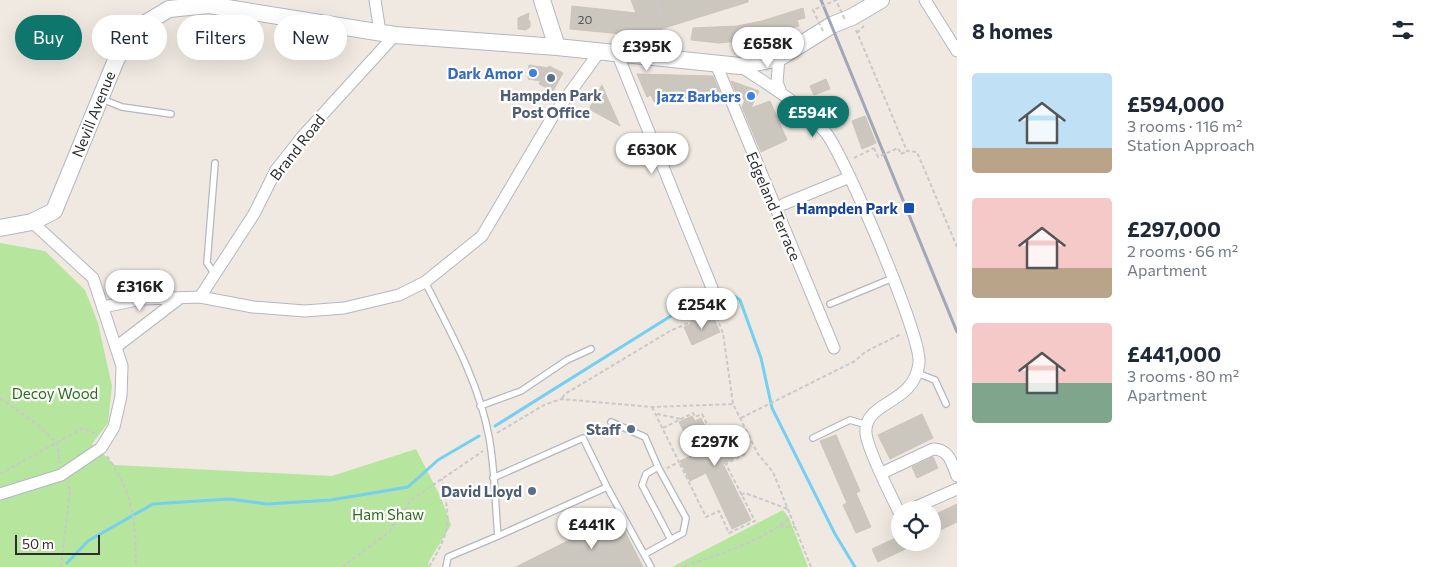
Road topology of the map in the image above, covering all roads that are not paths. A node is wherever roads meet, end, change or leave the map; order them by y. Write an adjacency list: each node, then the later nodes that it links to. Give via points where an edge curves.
1 (375, 0): 6 (street)
2 (881, 0): 11 (street)
3 (925, 0): 9 (street)
4 (545, 2): 7 (street)
5 (166, 4): 6 (street, via 209,5); 15 (street, Nevill Avenue, via 134,30 116,60)
6 (388, 33): 7 (street); 22 (street, Brand Road, via 276,170 254,214)
7 (557, 47): 8 (street)
8 (600, 51): 10 (street); 24 (street, via 552,116 482,236)
9 (957, 51)
10 (617, 53): 12 (street); 25 (street)
11 (779, 58): 13 (street); 14 (street)
12 (716, 64): 13 (street); 31 (street, Edgeland Terrace)
13 (740, 66): 14 (street)
14 (781, 94): 18 (street, via 827,134)
15 (100, 99): 16 (lane, via 122,107); 20 (street, Nevill Avenue, via 54,211)
16 (171, 114)
17 (215, 162): 22 (lane, via 207,263)
18 (850, 177): 19 (street); 23 (street)
19 (784, 204)
20 (32, 222): 21 (street); 29 (street, via 93,278)
21 (0, 228)
22 (214, 274): 26 (street, Brand Road)
23 (893, 277): 28 (lane); 33 (street, via 913,329 920,361)
24 (425, 282): 26 (street, via 399,295 344,308 305,311 253,307); 35 (lane, via 462,355)
25 (712, 288)
26 (200, 297): 27 (street)
27 (180, 298): 29 (street, via 142,299); 30 (street)
28 (830, 304)
29 (103, 307): 30 (street)
30 (116, 346): 45 (street, via 122,366 122,396 114,427 104,443 61,475)
31 (834, 348)
32 (590, 349): 35 (lane, via 562,363 521,391)
33 (917, 373): 34 (lane, via 935,380); 37 (street, via 909,390 876,411)
34 (946, 404)
35 (480, 406): 42 (lane, via 489,440)
36 (611, 422): 39 (lane, via 645,437)
37 (867, 425): 38 (lane, via 850,420); 40 (street, via 868,442)
38 (813, 438)
39 (659, 469): 49 (lane, via 686,518 683,533); 49 (lane, via 646,474 642,485)
40 (882, 473): 41 (street, via 933,449 942,449); 46 (street)
41 (957, 476)
42 (492, 478): 43 (lane, via 583,438); 48 (lane)
43 (607, 486): 48 (lane); 50 (lane)
44 (957, 489): 47 (street)
45 (0, 494)
46 (894, 501)
47 (930, 501)
48 (498, 536): 51 (lane, via 448,557)
49 (671, 540): 50 (lane)
50 (645, 554): 52 (lane)
51 (446, 567)
52 (651, 567)

